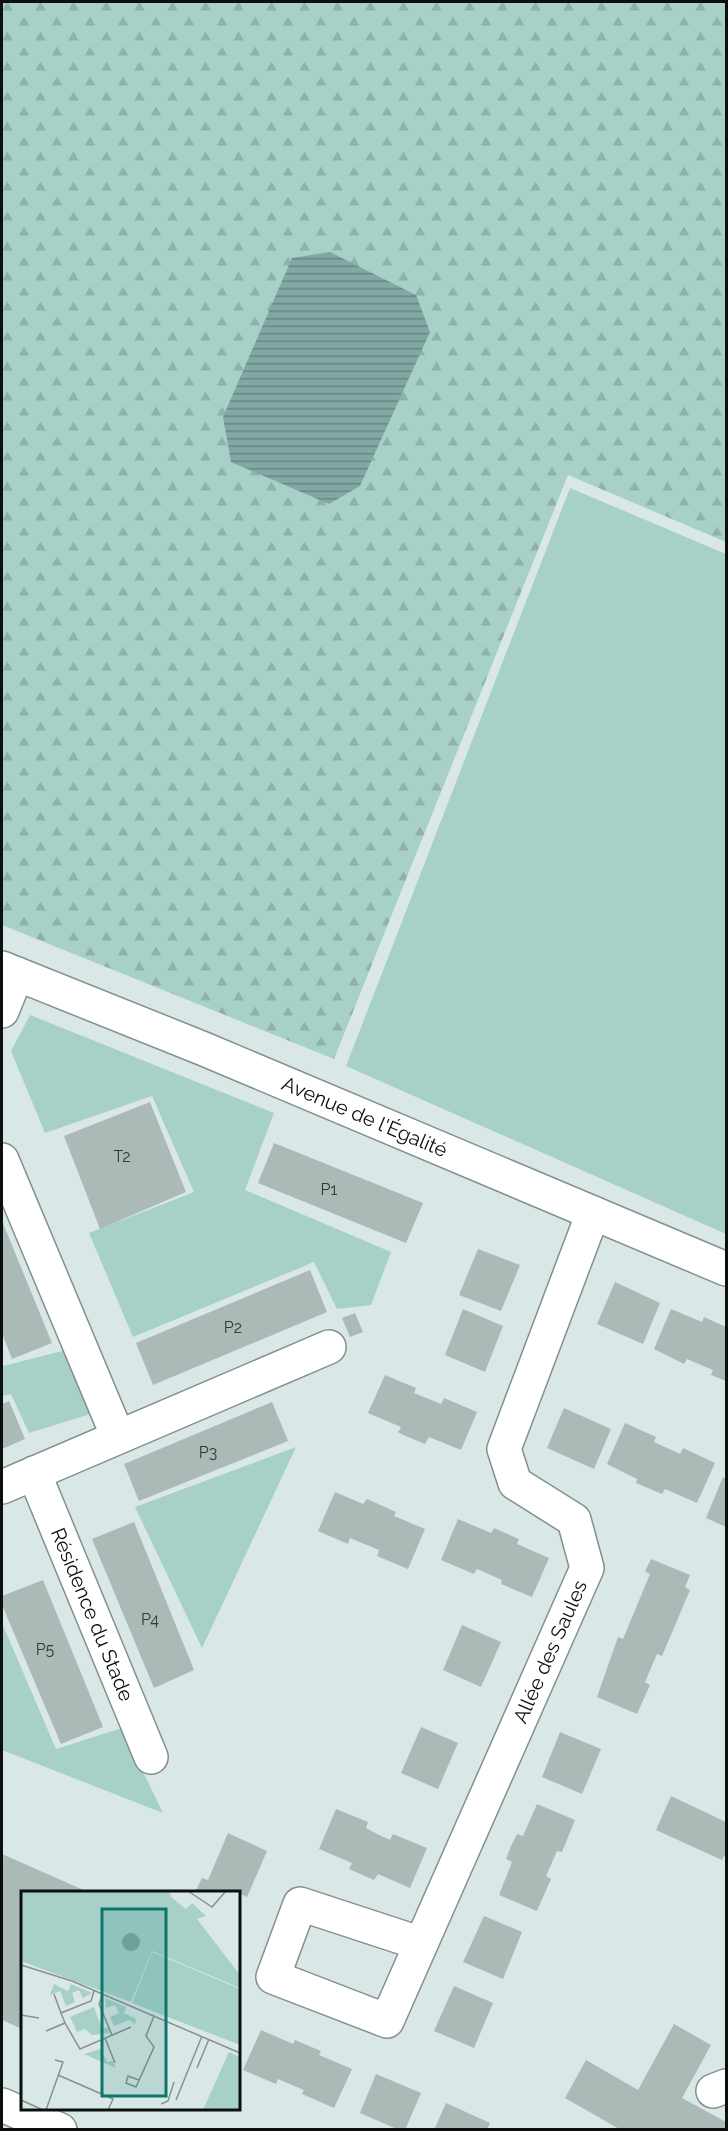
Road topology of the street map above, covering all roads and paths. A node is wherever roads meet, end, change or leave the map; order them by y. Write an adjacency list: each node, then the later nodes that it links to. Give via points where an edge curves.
1 (9, 971): 2 (street); 4 (street, Avenue de l'Égalité, via 215,1053)
2 (2, 1011)
3 (2, 1160): 7 (street)
4 (592, 1213): 5 (street, Avenue de l'Égalité); 11 (street, Allée des Saules, via 504,1449 515,1483 574,1520 587,1568)
5 (726, 1269)
6 (329, 1347): 7 (street)
7 (118, 1437): 8 (street)
8 (34, 1473): 9 (street); 10 (street, Résidence du Stade)
9 (2, 1487)
10 (151, 1757)
11 (420, 1943)
12 (2, 2105): 13 (street)
13 (60, 2130)

